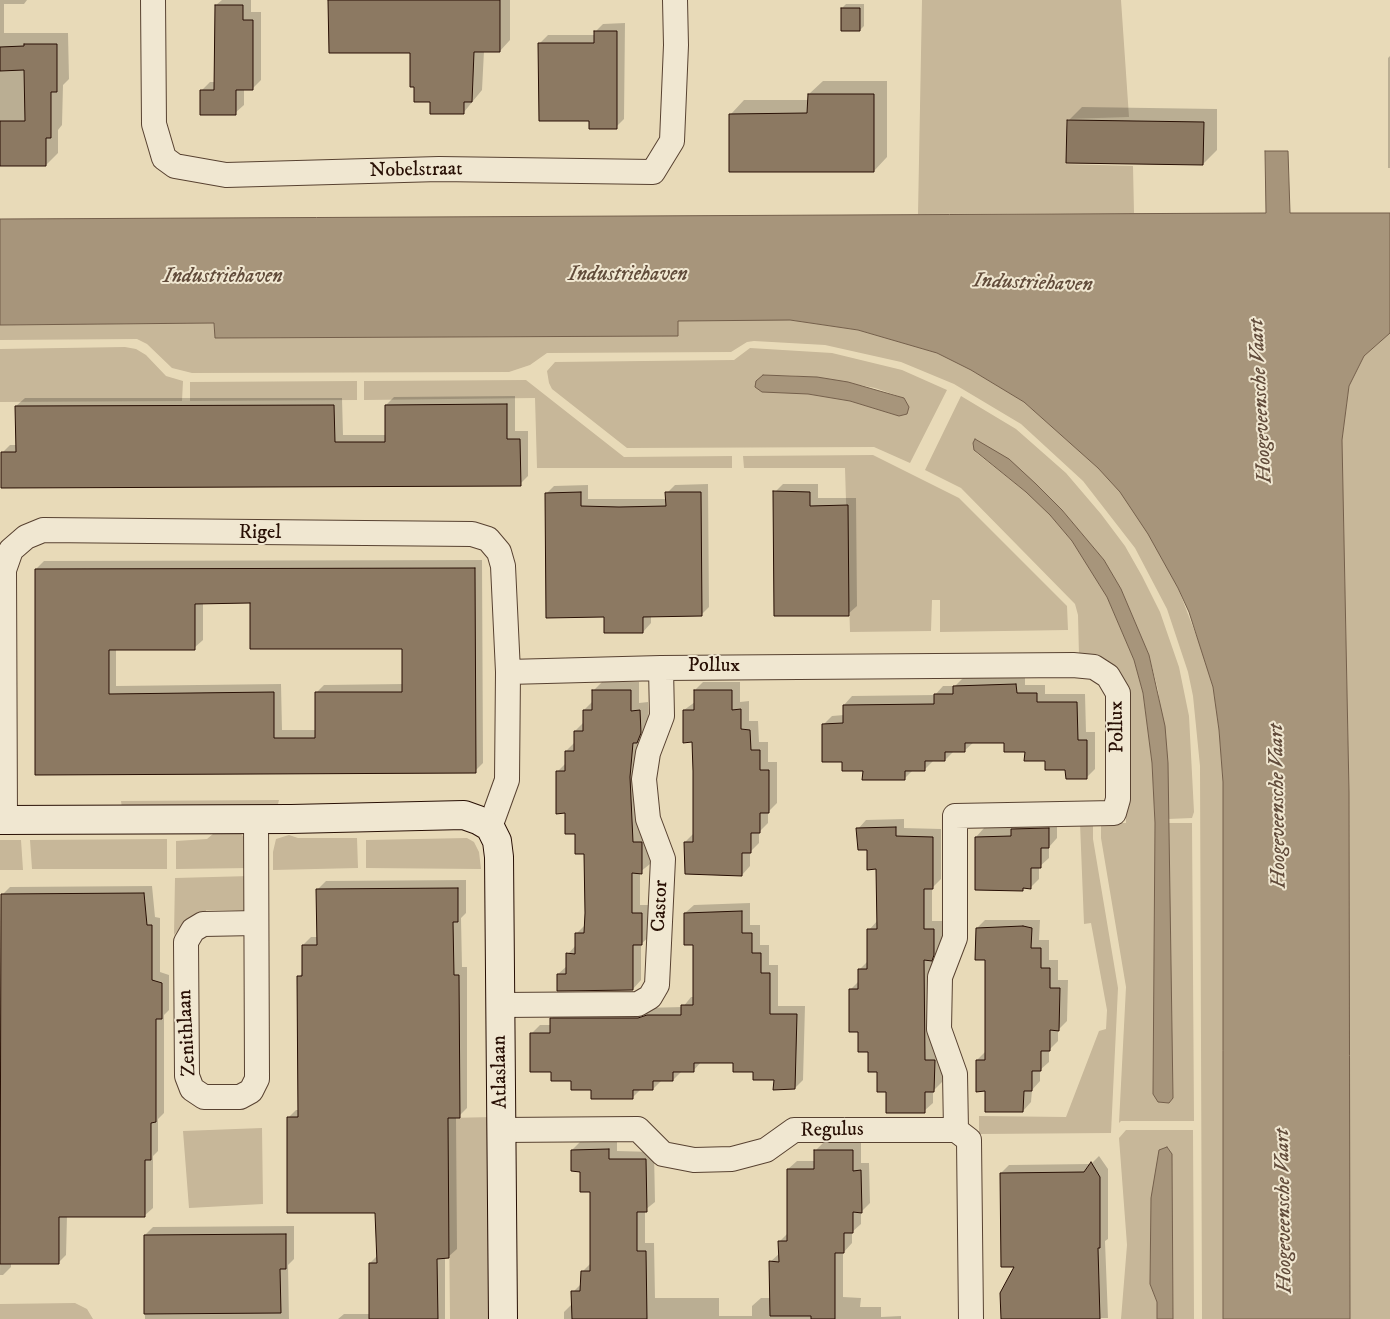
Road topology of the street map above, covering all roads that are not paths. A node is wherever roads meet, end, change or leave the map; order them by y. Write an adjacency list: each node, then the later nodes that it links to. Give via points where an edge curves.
1 (153, 0): 2 (street, Nobelstraat, via 154,124 164,158 175,166 226,175 439,169 653,172 672,141)
2 (675, 0)
3 (661, 668): 4 (street, Pollux); 9 (street, Castor, via 662,716 648,753 644,779 648,818 663,859 657,985 650,997 638,1004); 11 (street, Pollux, via 1073,665 1094,667 1108,676 1118,693 1118,799 1114,813 955,816 955,938 940,977 939,1029 955,1074)
4 (508, 672): 6 (street, Rigel, via 501,559 488,539 472,534 43,530 26,537 12,550 4,570); 7 (street, Rigel, via 507,780)
5 (256, 819): 6 (street); 7 (street, via 464,815); 8 (street, Zenithlaan)
6 (3, 820)
7 (490, 827): 9 (street, Atlaslaan, via 497,841 498,857)
8 (256, 923): 8 (street, Zenithlaan, via 203,924 193,930 186,942 187,1076 192,1090 204,1097 240,1096 252,1091 257,1079)
9 (500, 1005): 10 (street, Atlaslaan)
10 (501, 1130): 11 (street, Regulus, via 638,1129 663,1154 694,1160 732,1159 766,1150 794,1130); 12 (street, Atlaslaan)
11 (956, 1130): 13 (street, via 969,1140)
12 (503, 1319)
13 (971, 1319)

